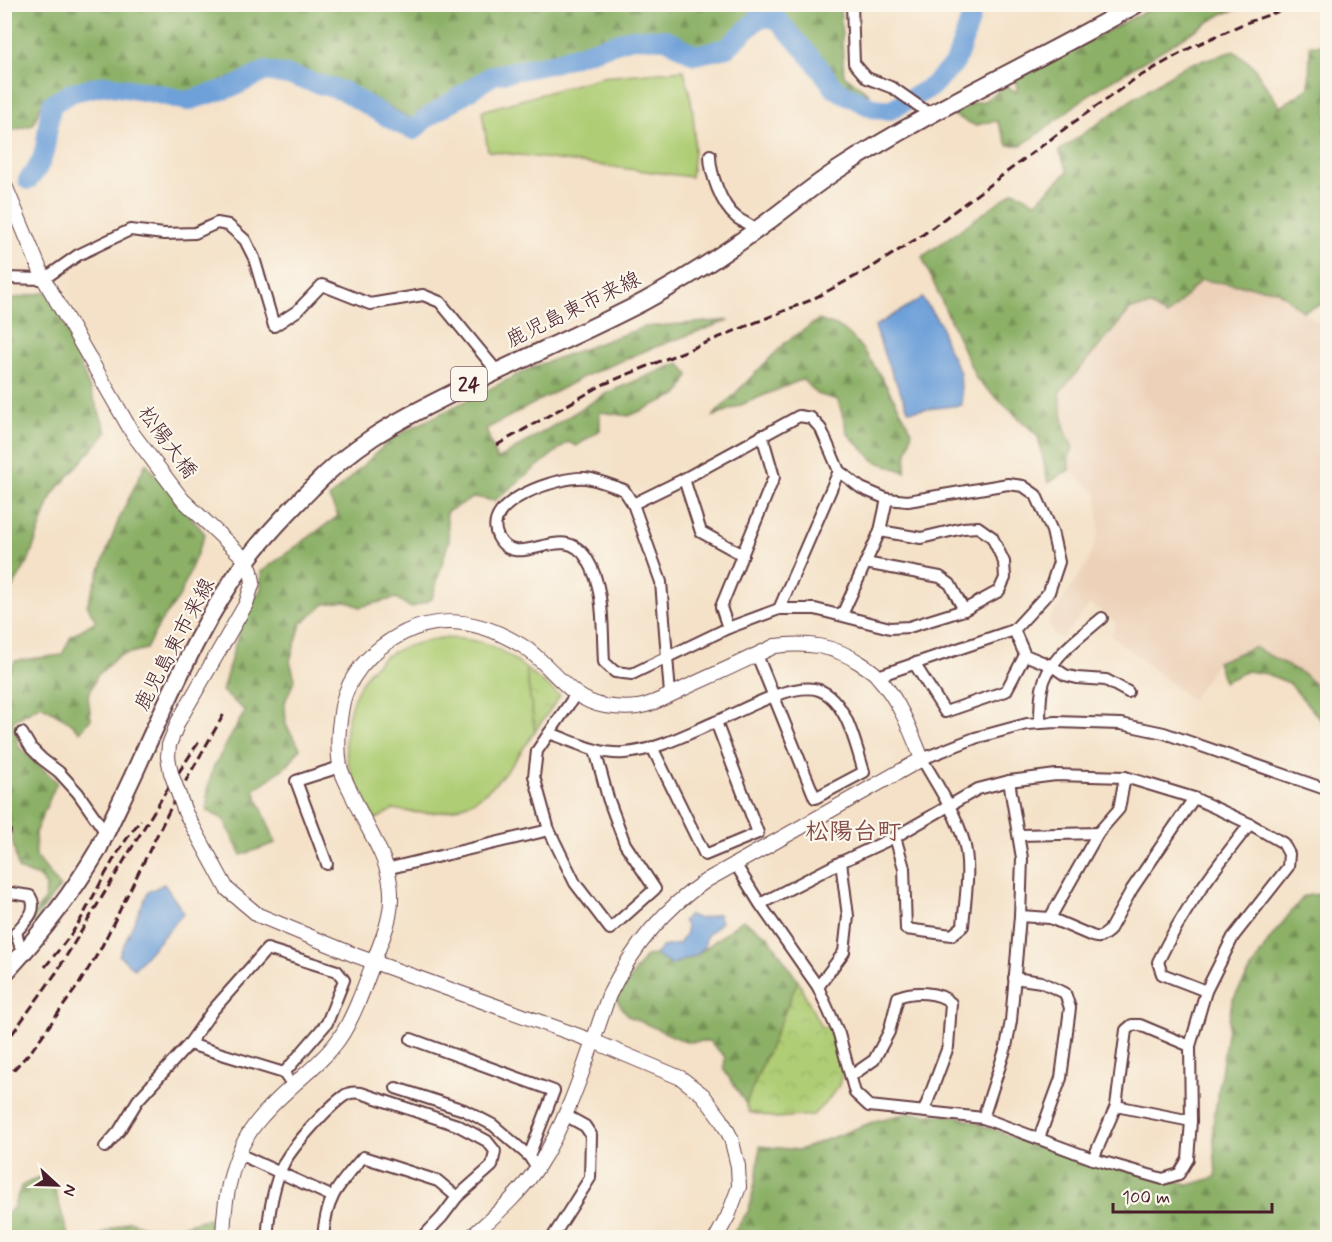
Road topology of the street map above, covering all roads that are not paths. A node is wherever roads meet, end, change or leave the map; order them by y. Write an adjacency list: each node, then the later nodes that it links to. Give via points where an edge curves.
1 (852, 4): 3 (street, via 854,63 867,78 893,88)
2 (1137, 4): 3 (main road, 鹿児島東市来線 / 24)
3 (930, 114): 6 (main road, 鹿児島東市来線 / 24, via 837,170)
4 (710, 155): 6 (street, via 710,170 727,208)
5 (4, 183): 8 (street, 松陽大橋)
6 (755, 230): 9 (main road, 鹿児島東市来線 / 24, via 642,302)
7 (4, 278): 8 (street)
8 (44, 279): 9 (street, via 78,255 130,230 164,234 195,232 217,223 228,225 245,240 254,258 274,326 297,311 322,285 370,304 423,296 440,302); 17 (street, 松陽大橋, via 134,434 182,499)
9 (496, 370): 17 (main road, 鹿児島東市来線 / 24, via 359,444 312,487)
10 (762, 435): 11 (street, via 799,416 811,418 821,429); 12 (street); 16 (street, via 774,477)
11 (839, 471): 13 (street, via 861,488); 19 (street)
12 (684, 479): 14 (street); 16 (street, via 701,532)
13 (887, 499): 15 (street); 24 (street, via 908,501 1008,484 1023,486 1036,495 1052,531 1059,562 1049,592)
14 (633, 504): 27 (street, via 661,582); 27 (street, via 624,490 585,478 554,481 507,504 501,510 496,530 508,548 516,551 556,542 581,551 594,573 602,610 604,662 615,672 632,674)
15 (880, 531): 18 (street); 20 (street, via 921,538 978,527 992,537 1004,562 1005,578 999,591)
16 (743, 555): 23 (street, via 722,607)
17 (247, 561): 50 (main road, 鹿児島東市来線 / 24, via 199,636); 63 (street, bridge, via 253,582 246,604 178,722 169,745 171,773 185,813 226,889 258,915)
18 (865, 563): 20 (street, via 940,578 950,584); 21 (street)
19 (780, 609): 21 (street, via 815,609); 23 (street)
20 (964, 610): 21 (street, via 909,627 890,628)
21 (842, 615)
22 (1102, 618): 29 (street)
23 (728, 628): 27 (street)
24 (1014, 630): 26 (street); 28 (street)
25 (757, 655): 30 (street, via 775,646 816,644 849,656); 33 (street); 34 (street)
26 (1025, 655): 28 (street, via 1006,691 945,712); 29 (street)
27 (668, 656): 33 (street)
28 (914, 663): 30 (street)
29 (1052, 666): 31 (street, via 1065,675 1106,680); 36 (street, via 1042,688)
30 (878, 676): 41 (street, via 905,717)
31 (1128, 692)
32 (576, 694): 33 (street, via 600,706 618,708 647,705); 38 (street); 42 (street, via 523,646 502,635 454,621 428,623 375,651 346,690 341,706)
33 (670, 694)
34 (774, 695): 34 (street, via 812,689 826,695 847,720 864,772 815,798); 35 (street)
35 (716, 722): 39 (street); 39 (street, via 758,833 705,855)
36 (1040, 723): 41 (street, via 975,738); 45 (street, via 1121,724 1147,729)
37 (22, 733): 50 (street, via 31,748 78,792)
38 (549, 733): 40 (street); 49 (street, via 537,751 534,776)
39 (652, 747): 40 (street, via 624,753)
40 (595, 750): 49 (street, via 625,844 655,889 610,929 575,883)
41 (922, 759): 47 (street); 56 (street)
42 (340, 767): 55 (street, via 296,781); 57 (street)
43 (1125, 777): 44 (street, via 1056,775); 46 (street); 51 (street, via 1119,809)
44 (1009, 781): 47 (street, via 978,789); 52 (street)
45 (1328, 790)
46 (1194, 798): 48 (street); 61 (street, via 1103,936 1097,938)
47 (949, 806): 53 (street); 53 (street, via 964,843 966,866 963,926 952,935 906,929 904,867)
48 (1250, 824): 67 (street, via 1283,843 1289,854 1288,867 1233,937); 67 (street, via 1204,882 1158,962 1162,974)
49 (549, 830): 57 (street)
50 (106, 833): 62 (main road, 鹿児島東市来線 / 24, via 81,879)
51 (1098, 833): 52 (street); 61 (street)
52 (1020, 835): 60 (street)
53 (895, 837): 54 (street)
54 (841, 862): 59 (street); 66 (street, via 848,916 844,952)
55 (327, 864)
56 (736, 865): 59 (street); 69 (street, via 686,895 652,927 609,995)
57 (386, 869): 63 (street, via 392,885 392,910)
58 (4, 892): 62 (street, via 30,896 34,903 34,910 16,932 20,946)
59 (760, 904): 66 (street)
60 (1020, 916): 61 (street); 65 (street)
61 (1050, 918)
62 (27, 950): 64 (main road, 鹿児島東市来線 / 24)
63 (374, 960): 69 (street); 74 (street, via 339,1039)
64 (4, 974)
65 (1014, 978): 79 (street, via 1006,1047); 81 (street, via 1041,982 1065,993 1070,1008 1061,1078)
66 (818, 987): 73 (street, via 839,1034)
67 (1206, 991): 71 (street)
68 (411, 1039): 84 (street, via 554,1091)
69 (593, 1041): 78 (street); 96 (street, via 681,1078 703,1095 722,1119 731,1138 740,1187)
70 (189, 1044): 72 (street); 72 (street, via 213,1010 267,949 337,971 344,980 327,1023); 82 (street, via 138,1100)
71 (1190, 1046): 76 (street, via 1132,1024 1126,1030); 80 (street)
72 (284, 1073): 74 (street)
73 (851, 1076): 77 (street, via 855,1094 869,1106); 77 (street, via 874,1060 889,1032 898,997 908,993 944,996 951,1003 948,1047)
74 (292, 1086): 83 (street, via 256,1123)
75 (396, 1088): 84 (street, via 464,1110 493,1125)
76 (1116, 1106): 80 (street); 85 (street)
77 (924, 1111): 79 (street)
78 (565, 1115): 86 (street); 95 (street, via 585,1126 591,1135 590,1178)
79 (983, 1118): 81 (street)
80 (1191, 1121): 85 (street, via 1188,1159 1179,1174 1163,1179)
81 (1039, 1138): 85 (street)
82 (105, 1147)
83 (239, 1154): 87 (street); 90 (street, via 224,1209)
84 (529, 1156): 86 (street)
85 (1093, 1159)
86 (536, 1169): 94 (street, via 507,1204)
87 (280, 1173): 88 (street); 89 (street, via 307,1132 335,1104 351,1092 361,1093 457,1125 487,1141 495,1151 492,1166); 91 (street, via 267,1226)
88 (332, 1196): 89 (street, via 363,1157 438,1181); 92 (street, via 324,1217)
89 (457, 1197): 93 (street)
90 (223, 1238)
91 (268, 1238)
92 (323, 1238)
93 (422, 1238)
94 (470, 1238)
95 (552, 1238)
96 (716, 1238)

